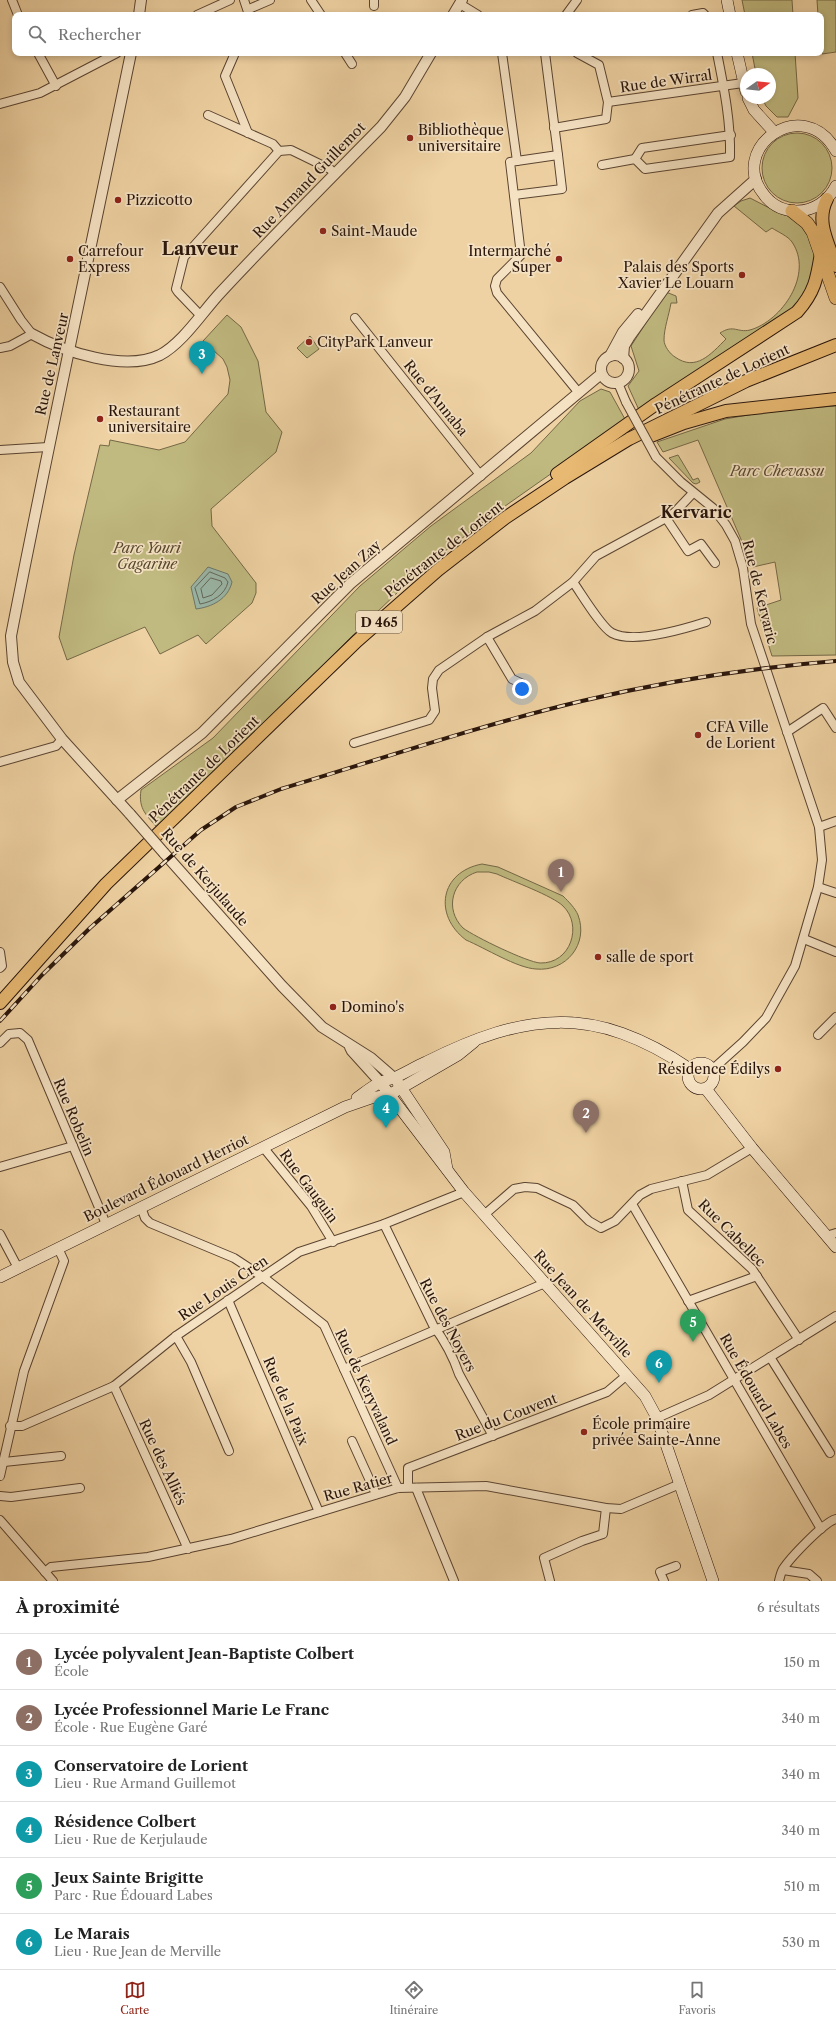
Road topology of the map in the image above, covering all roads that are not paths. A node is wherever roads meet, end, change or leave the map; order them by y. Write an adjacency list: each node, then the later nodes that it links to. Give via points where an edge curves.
1 (12, 0): 10 (street)
2 (141, 0): 11 (street)
3 (230, 0): 12 (street)
4 (244, 0): 13 (street)
5 (270, 0): 13 (street)
6 (311, 0): 14 (street)
7 (577, 0): 17 (street)
8 (727, 0): 18 (main road)
9 (461, 2): 15 (street); 16 (street)
10 (17, 12)
11 (139, 12)
12 (204, 12)
13 (249, 12)
14 (319, 12)
15 (455, 12)
16 (474, 12)
17 (568, 12)
18 (729, 12)
19 (40, 56): 32 (street)
20 (111, 56): 32 (street)
21 (131, 56): 65 (street, Rue de Lanveur)
22 (234, 56): 41 (street, via 225,76)
23 (347, 56): 30 (street)
24 (429, 56): 49 (street, Rue Armand Guillemot, via 405,97)
25 (502, 56): 47 (street)
26 (544, 56): 39 (street)
27 (582, 56): 35 (street, Rue de Wirral, via 599,65)
28 (718, 56): 33 (street)
29 (738, 56): 31 (main road)
30 (352, 64)
31 (740, 68)
32 (56, 86): 36 (street)
33 (724, 86): 34 (street, Rue de Wirral); 35 (street, Rue de Wirral); 42 (street)
34 (740, 87)
35 (608, 102): 39 (street, via 606,119)
36 (0, 104)
37 (751, 104): 40 (main road)
38 (208, 115): 41 (street)
39 (554, 128): 45 (street)
40 (774, 132): 44 (main road, via 793,126 808,127 827,138); 50 (main road, via 758,150 754,165)
41 (248, 133): 43 (street, via 273,144)
42 (731, 135): 46 (street, via 642,148); 46 (street, via 730,157 645,169)
43 (279, 151): 49 (street, via 291,150); 60 (street, via 184,257 176,289)
44 (836, 151)
45 (558, 154): 47 (street); 52 (street, via 562,189)
46 (636, 159): 48 (street)
47 (514, 161): 52 (street)
48 (602, 165)
49 (335, 174): 60 (street, Rue Armand Guillemot)
50 (756, 180): 54 (main road, via 766,198 778,207); 57 (street, via 718,213)
51 (836, 186): 53 (main road)
52 (514, 195): 70 (street, via 521,255 497,279 495,289)
53 (826, 199): 54 (main road, via 807,210); 56 (main road, via 821,219)
54 (792, 211): 55 (highway, via 807,223)
55 (821, 253): 59 (highway); 77 (main road, via 813,290 797,312 656,404 530,491)
56 (836, 266)
57 (665, 285): 66 (street, via 623,332); 67 (street, via 624,346)
58 (0, 287): 62 (street)
59 (836, 298)
60 (201, 316): 65 (street, Rue Armand Guillemot, via 168,349 148,359 109,361)
61 (355, 318): 74 (street, Rue d'Annaba)
62 (32, 334): 64 (street, via 10,346); 65 (street, Rue Armand Guillemot)
63 (836, 345): 75 (main road, Pénétrante de Lorient / D 465, via 746,381 687,409 629,439)
64 (0, 348)
65 (70, 350): 72 (street, Rue de Lanveur)
66 (610, 356): 67 (street); 68 (street, via 602,363)
67 (623, 358): 69 (street, via 628,365 628,374)
68 (602, 374): 69 (street, via 608,381); 70 (street, Rue Jean Zay)
69 (618, 383): 76 (street, Rue de Kervaric, bridge, via 656,457)
70 (579, 393): 74 (street, Rue Jean Zay)
71 (836, 399): 75 (main road, via 748,407 703,417 666,429)
72 (48, 447): 73 (street); 83 (street, Rue de Lanveur, via 11,636 13,662)
73 (0, 450)
74 (481, 476): 90 (street, Rue Jean Zay, via 350,584 202,733)
75 (566, 478): 77 (main road, Pénétrante de Lorient / D 465)
76 (694, 493): 78 (street); 86 (street, Rue de Kervaric, via 712,508 735,541 743,568 751,624)
77 (505, 518): 99 (main road, Pénétrante de Lorient / D 465, via 438,570 357,641 106,884)
78 (666, 518): 79 (street, via 688,551 701,544); 80 (street, via 596,556)
79 (714, 563)
80 (573, 582): 81 (street, via 605,627 621,636 676,632); 82 (street, via 535,611)
81 (706, 622)
82 (487, 637): 84 (street, via 512,679); 88 (street, via 439,670 432,688 435,711 429,720)
83 (19, 682): 87 (street, Rue de Kerjulaude)
84 (523, 684)
85 (836, 728): 86 (street, via 823,708)
86 (787, 732): 92 (street, Rue de Kervaric)
87 (62, 739): 89 (street, via 56,746); 90 (street, Rue de Kerjulaude)
88 (354, 743)
89 (0, 762)
90 (117, 800): 104 (street, Rue de Kerjulaude, bridge, via 288,993 322,1027)
91 (836, 821): 92 (street)
92 (819, 827): 93 (street, Rue de Kervaric, via 822,860)
93 (818, 887): 94 (street); 95 (street, Rue de Kervaric)
94 (836, 893)
95 (804, 938): 97 (street); 106 (street, Rue de Kervaric, via 795,966 766,1018)
96 (0, 952): 98 (street)
97 (836, 952)
98 (1, 967)
99 (0, 1003)
100 (836, 1016): 101 (street)
101 (818, 1035)
102 (474, 1042): 105 (main road, via 501,1031 531,1024 571,1021 611,1029 640,1039); 107 (main road, Boulevard Édouard Herriot, via 454,1048); 109 (main road, Boulevard Édouard Herriot, via 458,1055)
103 (0, 1043): 113 (street, Rue Robelin, via 9,1034 20,1033 28,1040)
104 (349, 1043): 107 (street, Rue de Kerjulaude); 108 (street, Rue de Kerjulaude, via 352,1051)
105 (690, 1069): 106 (main road, via 696,1064 704,1063); 110 (main road, via 689,1082 696,1089)
106 (713, 1069): 110 (main road, via 714,1081)
107 (394, 1078): 108 (main road, Boulevard Édouard Herriot); 109 (main road, Rue de Kerjulaude); 111 (main road)
108 (380, 1082): 111 (main road, Rue de Kerjulaude); 112 (main road, Boulevard Édouard Herriot)
109 (402, 1088): 111 (main road, Boulevard Édouard Herriot); 117 (main road, Rue de Kerjulaude, via 444,1152)
110 (706, 1089): 115 (main road)
111 (389, 1095): 112 (main road, Boulevard Édouard Herriot); 117 (main road, Rue de Kerjulaude)
112 (345, 1106): 114 (main road, Boulevard Édouard Herriot)
113 (73, 1146): 116 (street); 123 (street, Rue Robelin)
114 (262, 1147): 121 (main road, Boulevard Édouard Herriot); 127 (street, Rue Gauguin, via 311,1206)
115 (752, 1148): 118 (street, via 707,1175); 126 (main road)
116 (0, 1167)
117 (448, 1172): 119 (main road, Rue de Kerjulaude)
118 (682, 1181): 120 (street, via 651,1189 640,1195); 131 (street, Rue Cabellec, via 688,1210)
119 (464, 1192): 122 (main road, Rue Jean de Merville); 124 (street, Rue Louis Cren)
120 (632, 1204): 122 (street, via 615,1221 601,1228 589,1222 573,1204 537,1188 525,1186 514,1189); 136 (street, Rue Édouard Labes)
121 (141, 1207): 123 (main road, Boulevard Édouard Herriot); 133 (street, Rue de Keryvaland, via 150,1223 234,1258)
122 (484, 1215): 134 (main road, Rue Jean de Merville)
123 (106, 1224): 129 (main road, Boulevard Édouard Herriot)
124 (384, 1224): 127 (street, Rue Louis Cren); 138 (street, Rue des Noyers)
125 (0, 1234): 130 (street)
126 (831, 1235): 128 (main road)
127 (333, 1242): 133 (street, Rue Louis Cren, via 299,1252)
128 (836, 1247)
129 (58, 1248): 130 (main road, Boulevard Édouard Herriot); 147 (street, via 64,1262 24,1371)
130 (18, 1268): 132 (main road, Boulevard Édouard Herriot)
131 (757, 1276): 136 (street); 140 (street, Rue Cabellec)
132 (0, 1277)
133 (263, 1277): 135 (street, Rue Louis Cren); 142 (street, Rue de Keryvaland, via 324,1325)
134 (545, 1283): 138 (street); 143 (main road, Rue Jean de Merville)
135 (228, 1300): 139 (street, Rue Louis Cren); 162 (street, Rue de la Paix)
136 (688, 1301): 144 (street, Rue Édouard Labes)
137 (836, 1316): 140 (street)
138 (437, 1330): 142 (street); 148 (street, Rue des Noyers)
139 (176, 1336): 145 (street, Rue Louis Cren); 150 (street, via 191,1362)
140 (799, 1340): 141 (street)
141 (770, 1357): 144 (street); 151 (street)
142 (344, 1369): 158 (street, Rue de Keryvaland)
143 (627, 1376): 146 (main road, Rue Jean de Merville, via 645,1396); 148 (street, Rue du Couvent, via 607,1392)
144 (734, 1379): 146 (street, via 696,1402); 165 (street, Rue Édouard Labes)
145 (114, 1386): 147 (street, Rue Louis Cren, via 22,1426); 166 (street, Rue des Alliés)
146 (658, 1418): 155 (main road, Rue Jean de Merville)
147 (10, 1426): 153 (street)
148 (493, 1436): 156 (street, Rue du Couvent, via 408,1468)
149 (352, 1441): 159 (street)
150 (229, 1451)
151 (830, 1453)
152 (61, 1456): 153 (street)
153 (4, 1462): 154 (street)
154 (0, 1476)
155 (680, 1484): 161 (street, Rue Ratier, via 621,1509); 174 (main road, Rue Jean de Merville)
156 (412, 1487): 158 (street, Rue Ratier); 161 (street, Rue Ratier, via 486,1486); 171 (street)
157 (80, 1488): 160 (street, via 11,1497)
158 (398, 1488): 159 (street, Rue Ratier)
159 (376, 1494): 162 (street, Rue Ratier)
160 (0, 1496)
161 (606, 1508): 172 (street, via 603,1534 544,1558)
162 (319, 1512): 166 (street, Rue Ratier, via 232,1539)
163 (836, 1519): 165 (street)
164 (0, 1520): 169 (street)
165 (821, 1529): 168 (street, via 801,1547)
166 (188, 1549): 169 (street, Rue Ratier, via 148,1557 51,1567)
167 (676, 1566): 173 (street, via 660,1572)
168 (783, 1570): 175 (street); 176 (street, via 809,1574)
169 (45, 1572): 170 (street)
170 (53, 1581)
171 (454, 1581)
172 (550, 1581)
173 (664, 1581)
174 (712, 1581)
175 (779, 1581)
176 (817, 1581)

